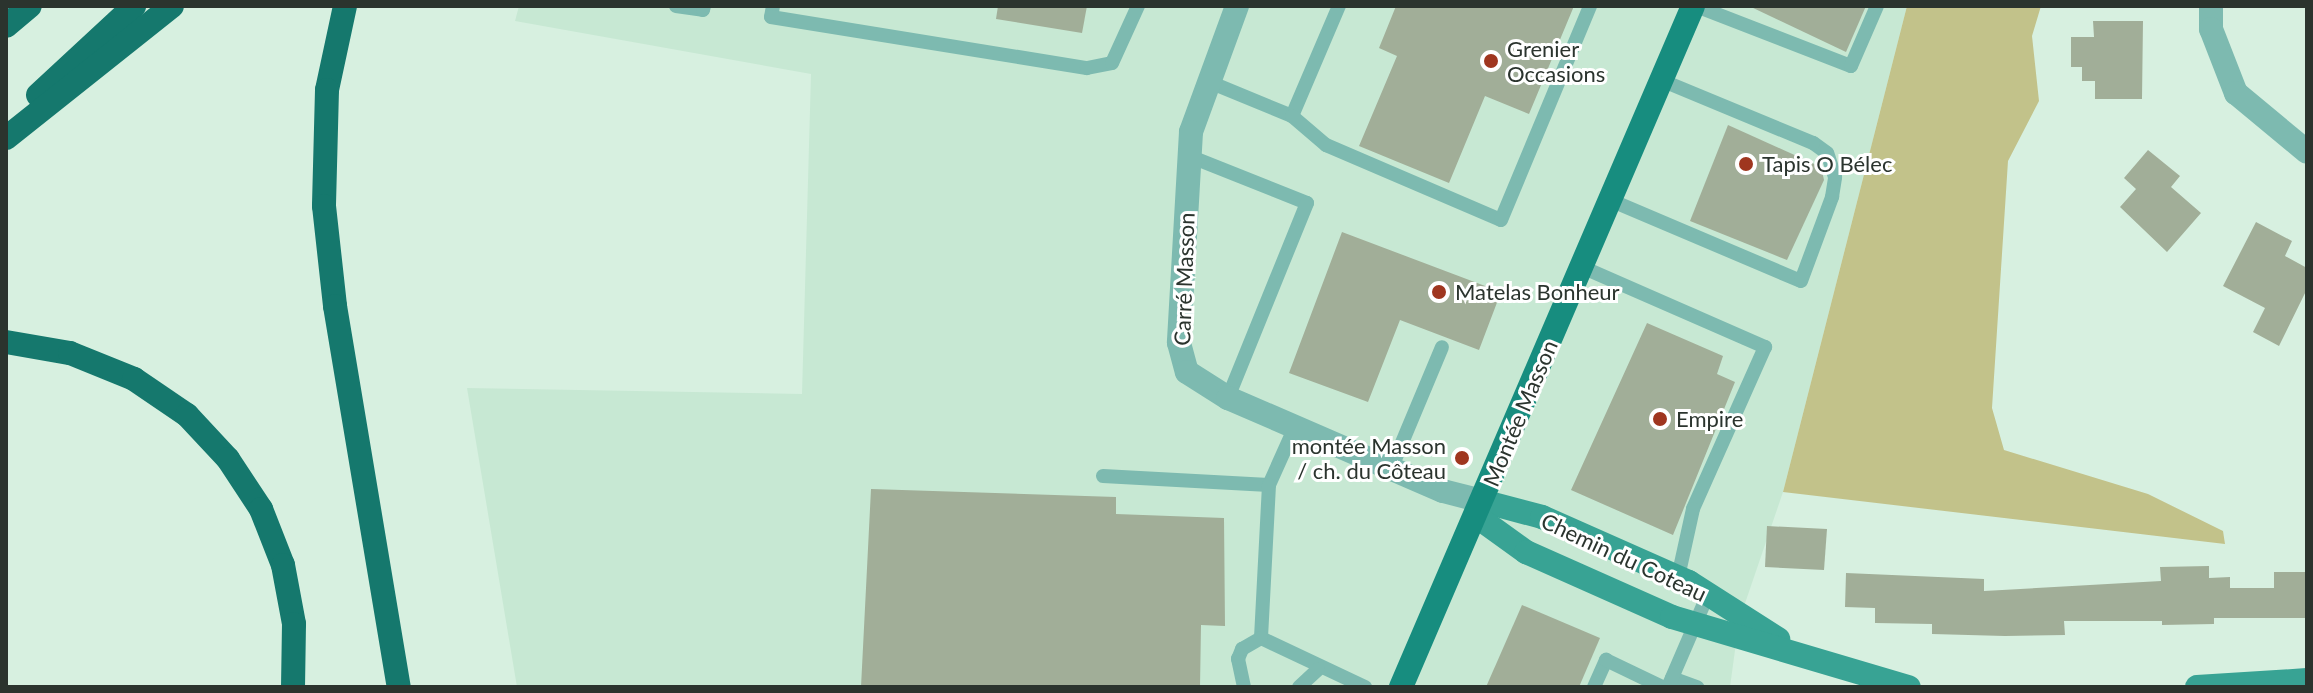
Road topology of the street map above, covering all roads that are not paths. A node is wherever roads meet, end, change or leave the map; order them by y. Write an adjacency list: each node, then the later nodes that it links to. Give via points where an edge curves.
1 (30, 6): 15 (highway)
2 (134, 6): 19 (highway)
3 (172, 6): 20 (highway)
4 (345, 6): 42 (highway, via 327,90 324,206 335,306)
5 (676, 6): 6 (lane)
6 (704, 6)
7 (773, 6): 8 (lane, via 771,17 1087,68 1112,63)
8 (1138, 6)
9 (1237, 6): 17 (street, Carré Masson)
10 (1339, 6): 18 (lane)
11 (1590, 6): 18 (lane, via 1501,220 1326,145)
12 (1694, 6): 13 (lane, via 1851,66); 16 (main road, Montée Masson)
13 (1877, 6)
14 (2211, 6): 21 (street, via 2211,29 2236,93)
15 (6, 26)
16 (1661, 80): 23 (main road, Montée Masson); 23 (lane, via 1827,153 1835,177 1832,197 1801,281)
17 (1207, 81): 18 (lane); 22 (street, Carré Masson, via 1194,114)
18 (1292, 116)
19 (6, 122)
20 (6, 138)
21 (2307, 152)
22 (1189, 156): 27 (street, Carré Masson, via 1181,359 1197,382); 27 (lane, via 1307,203)
23 (1610, 200): 24 (main road, Montée Masson)
24 (1582, 267): 32 (main road, Montée Masson); 33 (lane, via 1765,347 1693,509)
25 (6, 342): 41 (highway, via 70,353 134,379 187,415 228,459 261,509 283,565 294,624)
26 (1442, 347): 29 (lane)
27 (1228, 398): 28 (street, Carré Masson)
28 (1295, 427): 29 (street, Carré Masson); 31 (lane)
29 (1391, 469): 32 (street, Carré Masson)
30 (1103, 476): 31 (lane)
31 (1269, 485): 36 (lane)
32 (1479, 509): 33 (street, Chemin du Coteau, via 1542,517); 35 (street, Chemin du Coteau, via 1526,552); 46 (main road, Montée Masson)
33 (1678, 577): 34 (street, Chemin du Coteau)
34 (1708, 594): 35 (lane); 37 (street, Chemin du Coteau)
35 (1695, 624): 37 (street, Chemin du Coteau); 40 (lane)
36 (1261, 638): 38 (lane); 43 (lane, via 1242,649 1238,659)
37 (1800, 654): 49 (street, Chemin du Coteau)
38 (1318, 669): 44 (lane); 45 (lane)
39 (2307, 680): 50 (street)
40 (1667, 684): 47 (lane, via 1606,660); 48 (lane)
41 (293, 687)
42 (399, 687)
43 (1244, 687)
44 (1299, 687)
45 (1365, 687)
46 (1401, 687)
47 (1594, 687)
48 (1697, 687)
49 (1909, 687)
50 (2197, 687)

